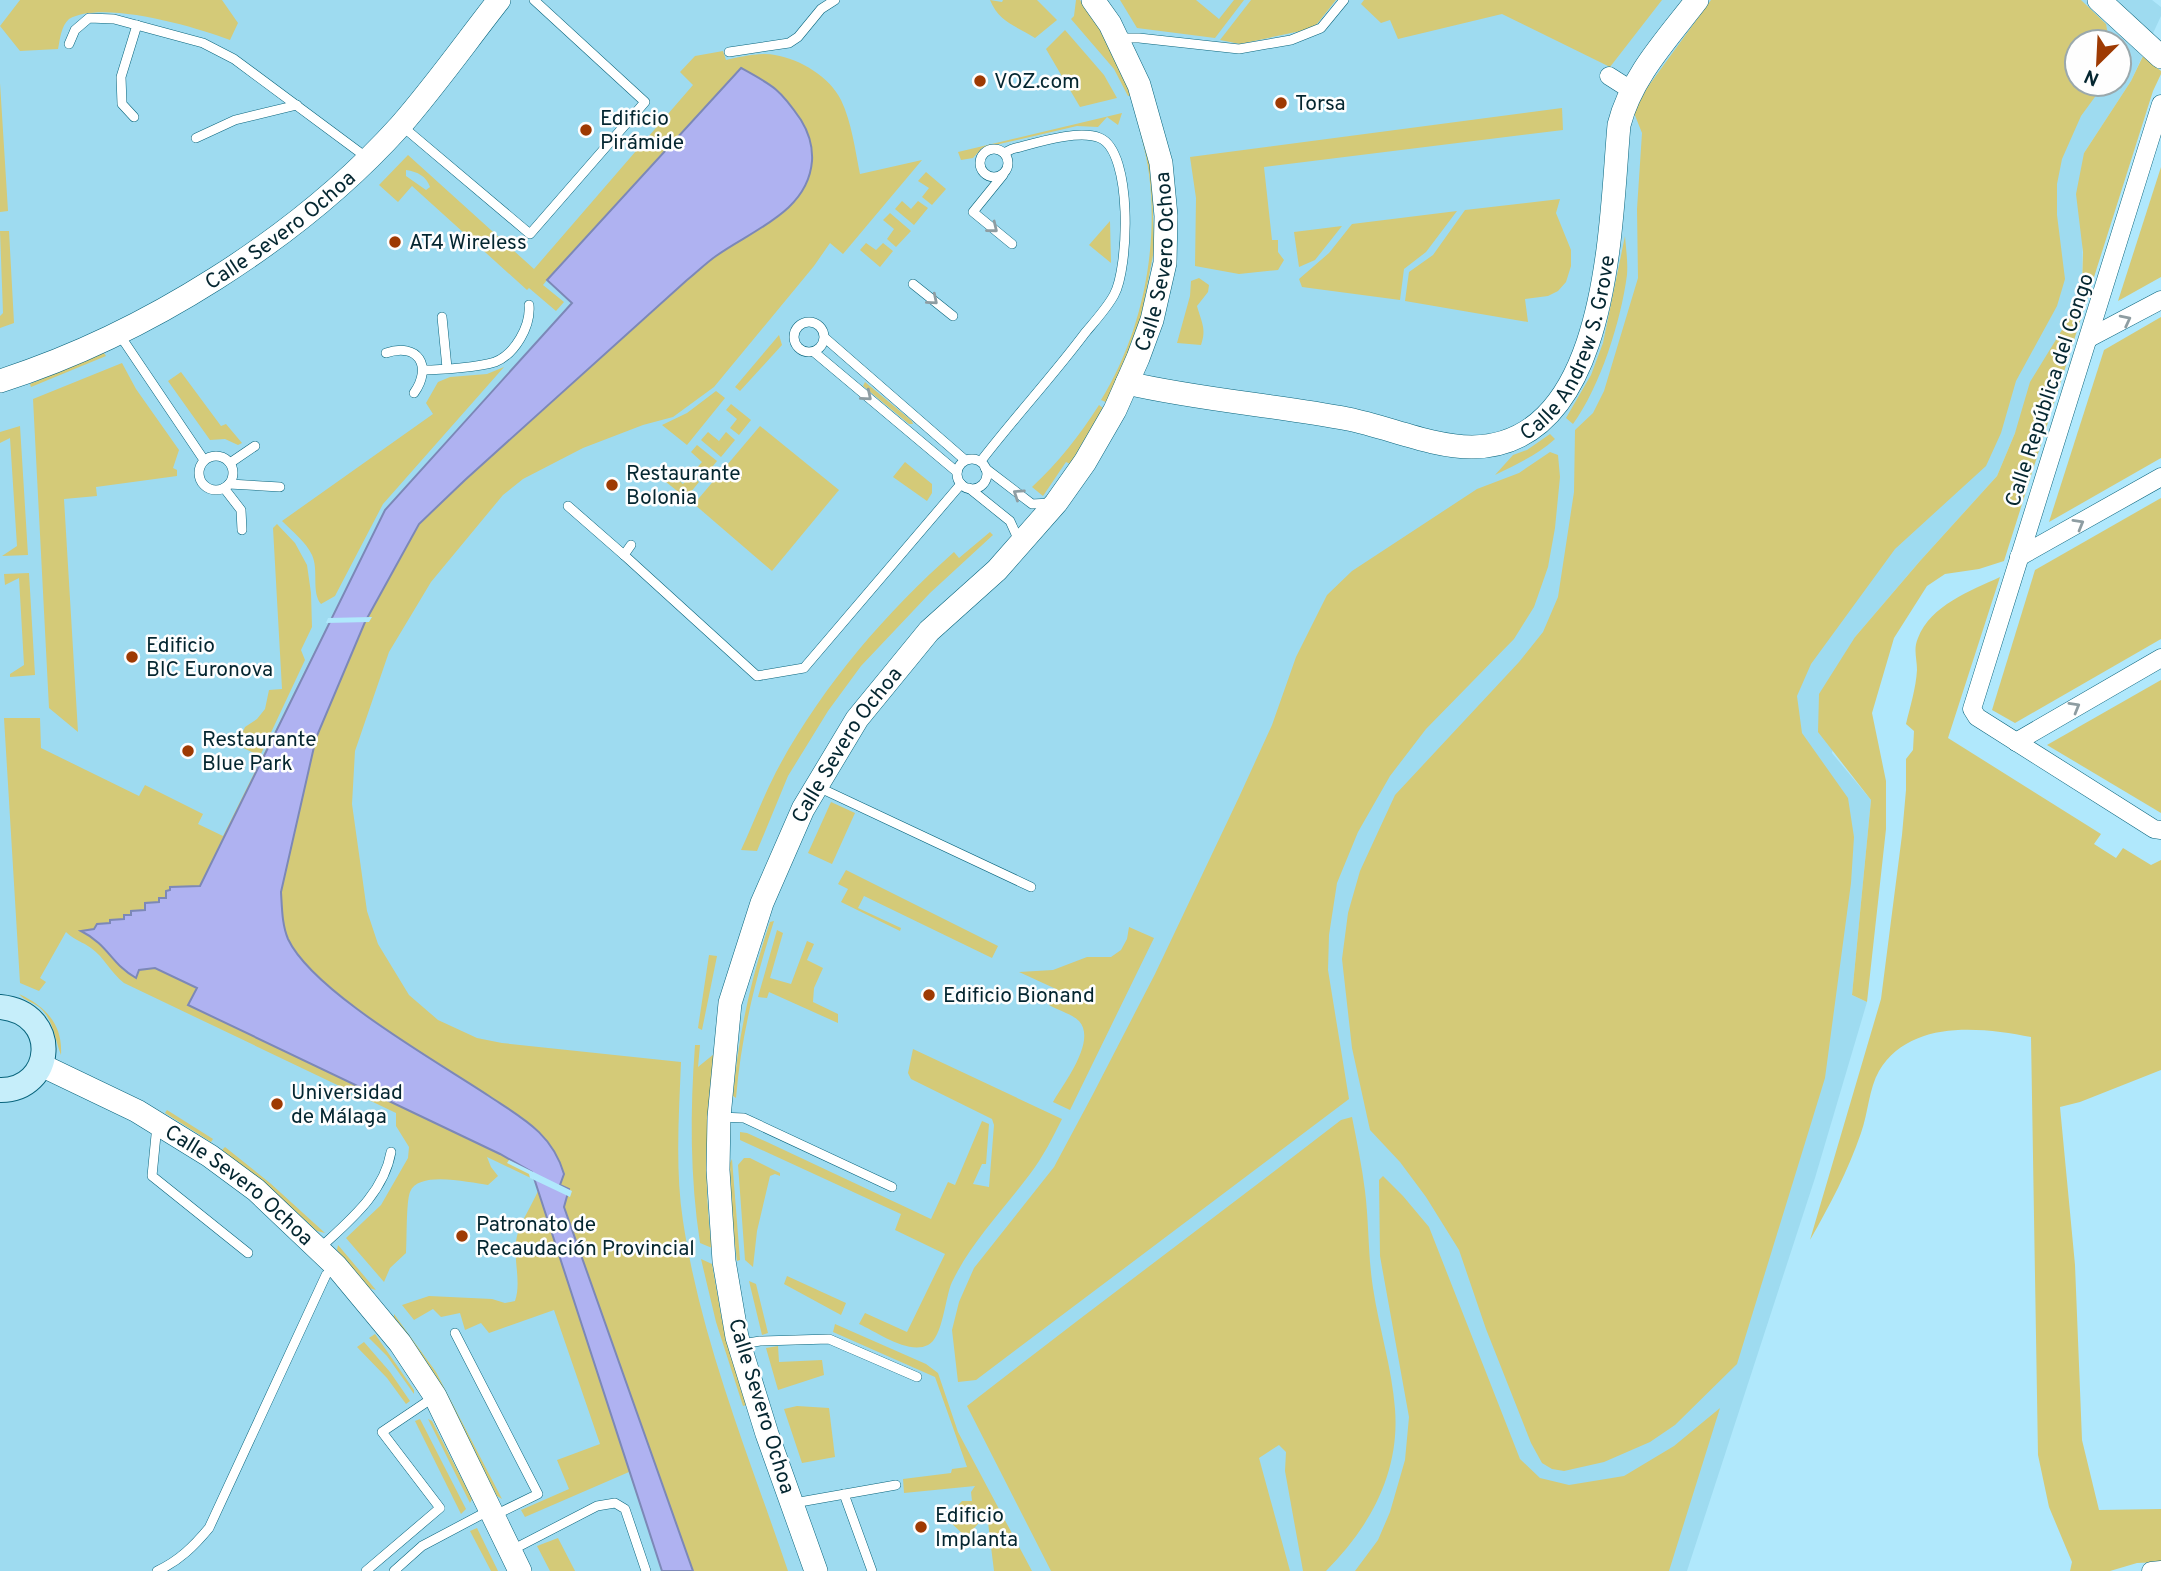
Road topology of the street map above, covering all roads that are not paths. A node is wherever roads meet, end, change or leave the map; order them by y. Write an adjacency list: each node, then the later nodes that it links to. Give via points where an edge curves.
1 (499, 0): 18 (street, Calle Severo Ochoa)
2 (534, 0): 18 (lane, via 645,102 530,234)
3 (835, 0): 11 (lane, via 789,43)
4 (1093, 0): 9 (street, Calle Severo Ochoa)
5 (1344, 0): 9 (lane, via 1321,28 1291,40 1252,47)
6 (1696, 0): 14 (street, Calle Andrew S. Grove)
7 (2099, 0): 12 (street)
8 (136, 25): 10 (lane, via 89,18 75,30); 16 (lane, via 203,43 234,59); 17 (lane, via 121,77 122,104)
9 (1117, 38): 37 (street, Calle Severo Ochoa, via 1151,122 1166,216 1165,263 1152,320)
10 (69, 44)
11 (729, 52)
12 (2161, 57)
13 (1609, 76): 14 (street)
14 (1631, 90): 37 (street, Calle Andrew S. Grove, via 1619,125 1607,253 1591,331 1565,394 1550,414 1526,432 1501,443 1449,446 1308,411 1167,393)
15 (2161, 104): 31 (street, Calle República del Congo)
16 (297, 105): 19 (lane, via 235,120); 21 (lane)
17 (134, 117)
18 (401, 125): 21 (street, Calle Severo Ochoa)
19 (196, 138)
20 (1004, 153): 22 (lane, via 1008,167); 22 (lane, via 988,150 980,160 984,174 993,178); 43 (lane, via 1085,134 1103,139 1120,167 1125,245 1115,293)
21 (368, 158): 29 (street, Calle Severo Ochoa, via 321,203 269,243 210,282)
22 (1003, 175): 23 (lane, one-way to 23, via 973,212)
23 (1012, 244)
24 (913, 284): 27 (lane, one-way to 27)
25 (2161, 300): 31 (street, one-way to 25)
26 (529, 305): 34 (lane, via 524,332 496,362)
27 (953, 316)
28 (442, 317): 34 (lane)
29 (118, 332): 36 (street, Calle Severo Ochoa); 40 (lane)
30 (825, 338): 32 (lane); 32 (lane, via 815,323 797,328 797,346); 41 (lane)
31 (2089, 338): 55 (street, Calle República del Congo)
32 (814, 352): 44 (lane, one-way to 44)
33 (386, 353): 35 (lane, via 407,351 418,358)
34 (447, 368): 35 (lane)
35 (424, 370): 38 (lane)
36 (0, 381)
37 (1127, 383): 49 (street, Calle Severo Ochoa, via 1085,462)
38 (414, 393)
39 (256, 446): 42 (lane)
40 (204, 460): 42 (lane, via 218,456); 46 (lane, via 199,470 201,482 211,489)
41 (965, 460): 43 (lane, via 973,458); 44 (lane)
42 (230, 463): 46 (lane, via 233,470)
43 (983, 465): 47 (lane, via 983,484); 49 (lane, one-way to 43, via 1032,504)
44 (957, 472): 47 (lane)
45 (2161, 477): 55 (street, one-way to 45)
46 (227, 486): 48 (lane); 51 (lane, via 241,510)
47 (965, 486): 52 (lane, via 1010,522); 54 (lane, via 804,668 757,676)
48 (280, 488)
49 (1056, 503): 52 (street, Calle Severo Ochoa)
50 (568, 506): 54 (lane)
51 (242, 530)
52 (1020, 544): 58 (street, Calle Severo Ochoa, via 929,631 857,719)
53 (631, 545): 54 (lane)
54 (624, 555)
55 (2020, 557): 57 (street, Calle República del Congo, via 1972,709)
56 (2161, 658): 57 (street, one-way to 56)
57 (2016, 742): 59 (street)
58 (816, 786): 60 (lane); 64 (street, Calle Severo Ochoa, via 762,903 730,1003)
59 (2161, 830)
60 (1031, 887)
61 (0, 1005): 62 (main road, via 15,1008 37,1026 43,1039)
62 (41, 1065): 63 (main road, via 18,1087); 65 (street, Calle Severo Ochoa)
63 (0, 1090)
64 (719, 1117): 67 (lane, via 771,1126); 72 (street, Calle Severo Ochoa, via 724,1261)
65 (162, 1125): 68 (street, Calle Severo Ochoa, via 256,1191); 69 (lane, via 156,1135 152,1177)
66 (391, 1152): 68 (lane, via 370,1200)
67 (891, 1188)
68 (318, 1249): 70 (street, Calle Severo Ochoa)
69 (248, 1253)
70 (336, 1266): 74 (street, Calle Severo Ochoa, via 401,1343); 81 (lane, via 326,1275 209,1528 175,1563)
71 (455, 1333): 78 (lane, via 538,1494)
72 (740, 1344): 73 (lane, via 829,1339); 77 (street, Calle Severo Ochoa)
73 (917, 1377)
74 (435, 1396): 78 (street, Calle Severo Ochoa); 82 (lane, via 382,1433 440,1508)
75 (896, 1485): 76 (lane)
76 (844, 1494): 77 (lane); 86 (lane)
77 (792, 1503): 85 (street, Calle Severo Ochoa)
78 (492, 1513): 79 (street, Calle Severo Ochoa); 83 (lane, via 422,1546)
79 (515, 1561): 84 (lane, via 597,1506 615,1503 625,1509)
80 (2161, 1570): 87 (street)
81 (157, 1571)
82 (366, 1571)
83 (394, 1571)
84 (646, 1571)
85 (816, 1571)
86 (872, 1571)
87 (2151, 1571)

